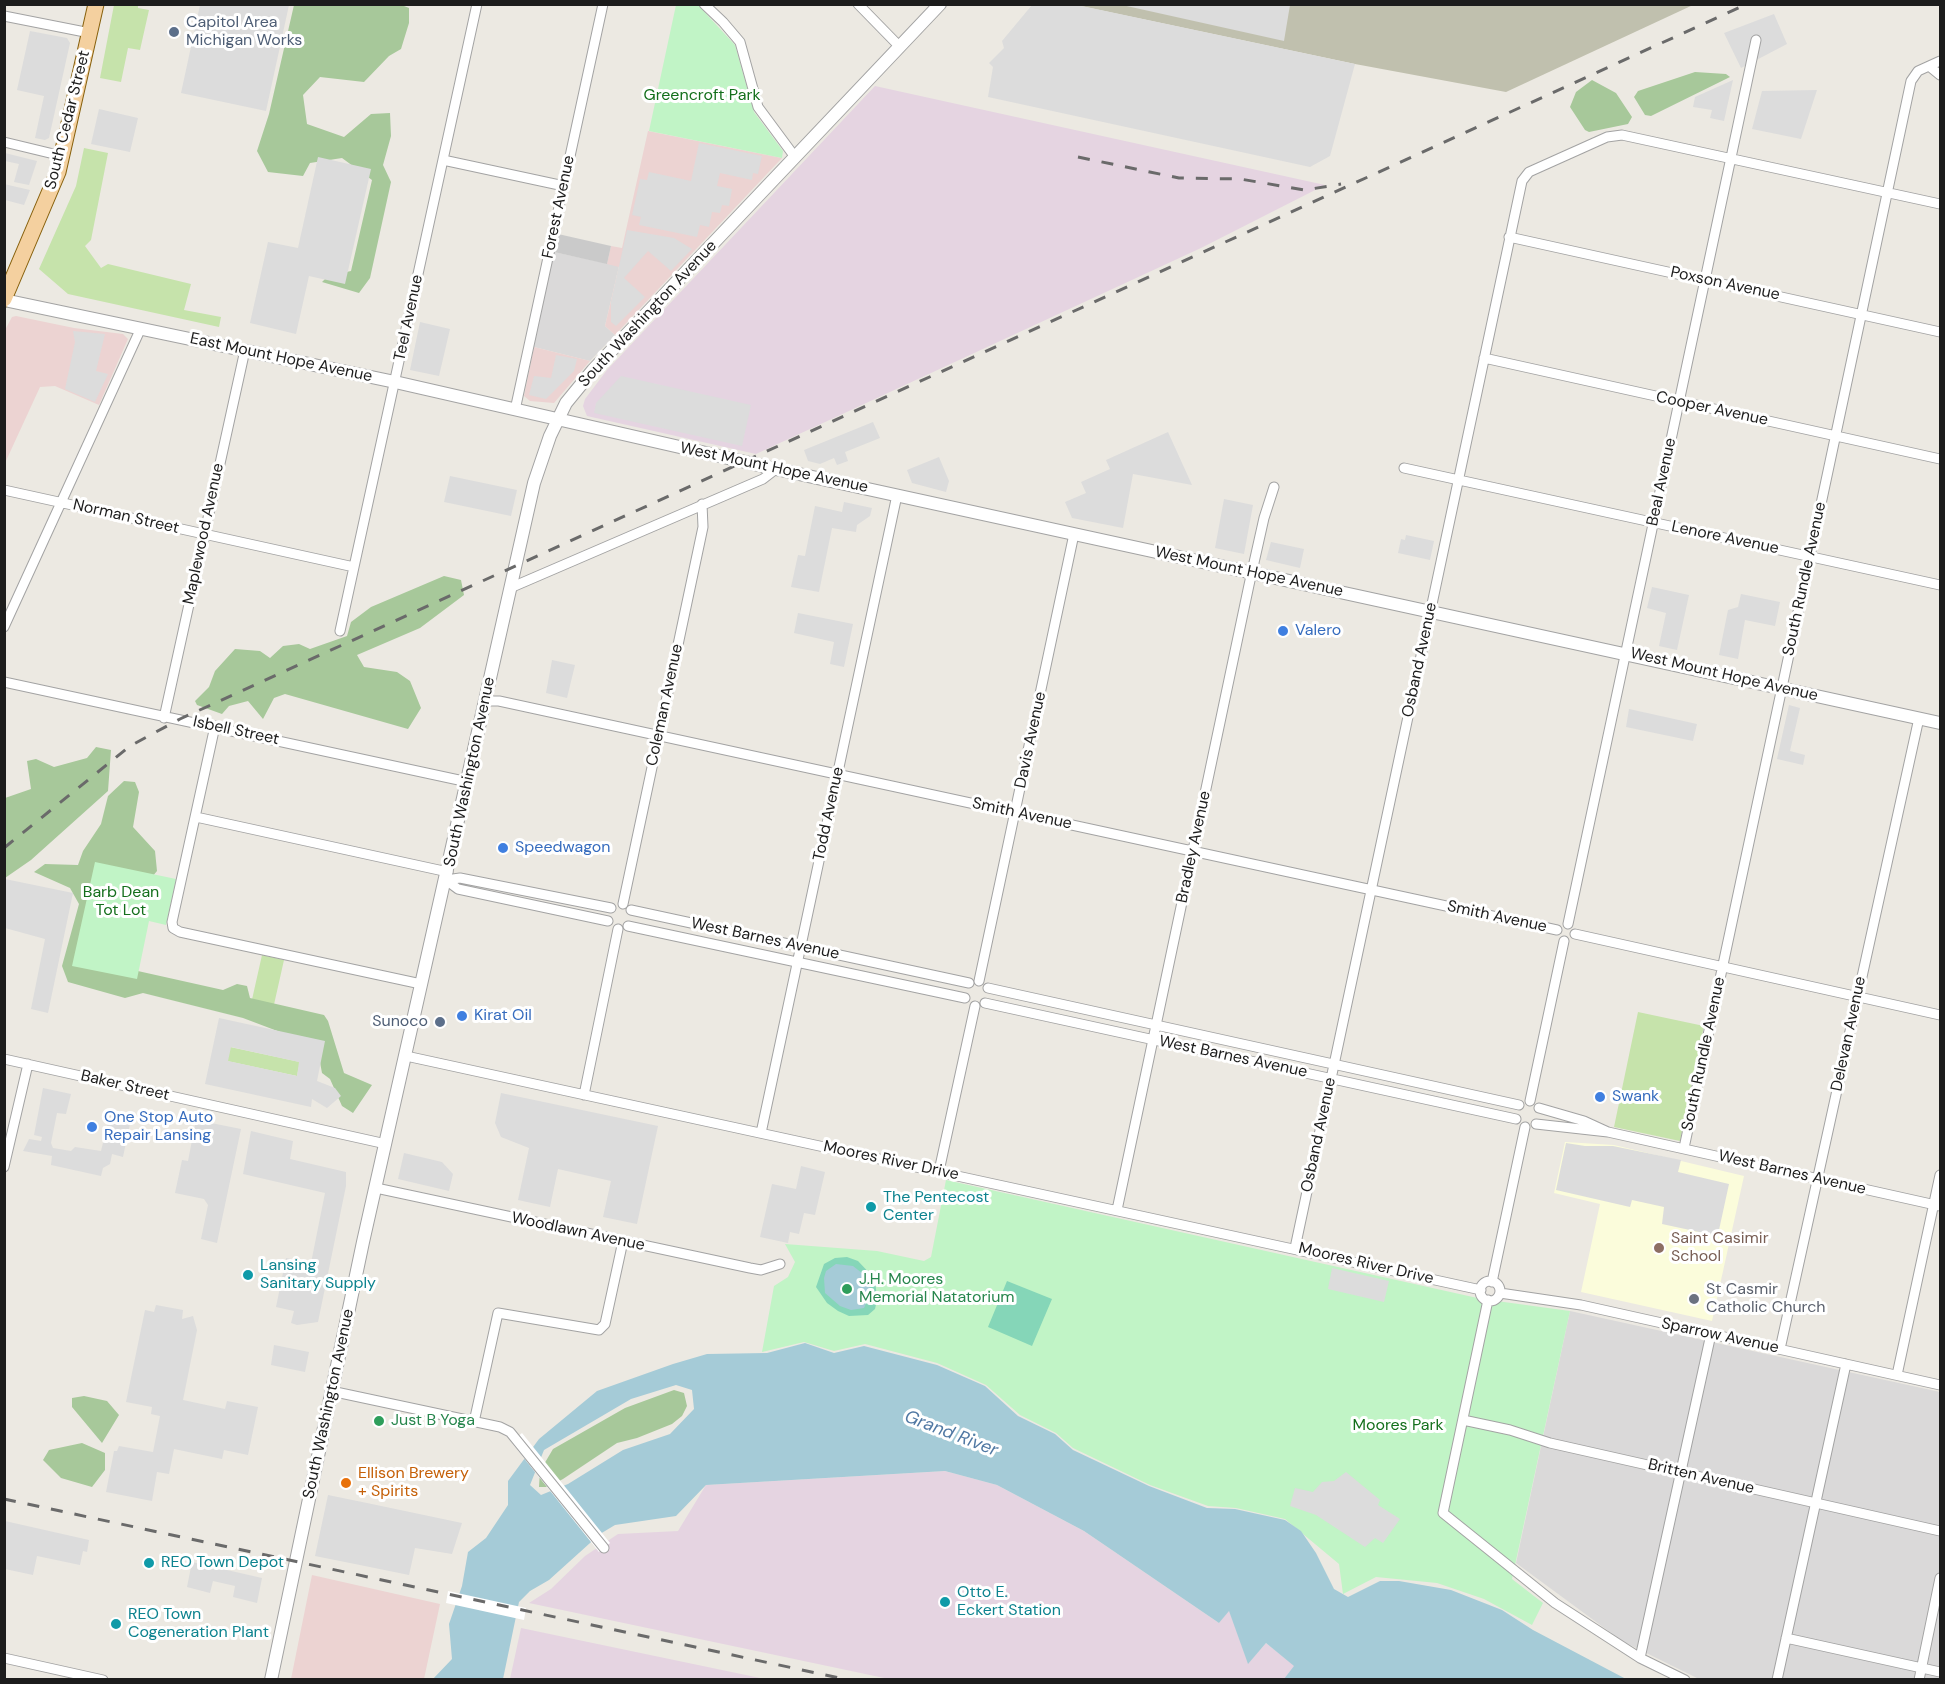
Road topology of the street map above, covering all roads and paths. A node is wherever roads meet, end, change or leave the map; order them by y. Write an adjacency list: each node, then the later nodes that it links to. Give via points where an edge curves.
1 (96, 4): 8 (main road, South Cedar Street)
2 (477, 4): 18 (street, Teel Avenue)
3 (603, 4): 19 (street, Forest Avenue)
4 (704, 4): 16 (street, via 740,42 758,107)
5 (858, 4): 10 (street)
6 (940, 4): 10 (street, South Washington Avenue)
7 (4, 16): 8 (street)
8 (90, 33): 15 (main road, South Cedar Street)
9 (1756, 40): 17 (street, Beal Avenue)
10 (900, 47): 16 (street, South Washington Avenue)
11 (1941, 61): 12 (street, South Rundle Avenue)
12 (1929, 66): 13 (street); 20 (street, South Rundle Avenue, via 1913,75)
13 (1941, 75)
14 (4, 142): 15 (street)
15 (62, 156): 24 (main road, South Cedar Street, via 46,205)
16 (795, 158): 33 (street, South Washington Avenue, via 594,370 568,400)
17 (1731, 159): 20 (street); 22 (street, Osband Avenue, via 1622,135 1607,136 1525,175); 23 (street, Beal Avenue)
18 (443, 160): 19 (street); 30 (street, Teel Avenue)
19 (564, 186): 32 (street, Forest Avenue)
20 (1887, 192): 21 (street); 25 (street, South Rundle Avenue)
21 (1941, 204)
22 (1509, 237): 23 (street, Poxson Avenue); 29 (street, Osband Avenue)
23 (1705, 280): 25 (street, Poxson Avenue); 31 (street, Beal Avenue)
24 (4, 299): 26 (street, East Mount Hope Avenue)
25 (1861, 314): 27 (street, Poxson Avenue); 34 (street, South Rundle Avenue)
26 (141, 328): 28 (street, East Mount Hope Avenue); 42 (street)
27 (1941, 332)
28 (245, 350): 30 (street, East Mount Hope Avenue); 45 (street, Maplewood Avenue)
29 (1484, 358): 31 (street, Cooper Avenue); 38 (street, Osband Avenue)
30 (395, 382): 32 (street, East Mount Hope Avenue); 48 (street, Teel Avenue)
31 (1679, 402): 34 (street, Cooper Avenue); 44 (street, Beal Avenue)
32 (515, 410): 33 (street, East Mount Hope Avenue)
33 (557, 420): 37 (street, West Mount Hope Avenue); 51 (street, South Washington Avenue, via 534,483)
34 (1835, 436): 35 (street, Cooper Avenue); 47 (street, South Rundle Avenue)
35 (1941, 459)
36 (1404, 468): 38 (street, Lenore Avenue)
37 (776, 469): 41 (street, West Mount Hope Avenue); 43 (street, via 763,479)
38 (1457, 480): 44 (street, Lenore Avenue); 52 (street, Osband Avenue)
39 (1274, 487): 49 (street, Bradley Avenue)
40 (4, 490): 42 (street, Norman Street)
41 (897, 495): 46 (street, West Mount Hope Avenue); 64 (street, Todd Avenue)
42 (62, 502): 45 (street, Norman Street); 53 (street)
43 (702, 504): 51 (street); 63 (street, Coleman Avenue, via 703,527)
44 (1653, 522): 47 (street, Lenore Avenue); 55 (street, Beal Avenue)
45 (204, 534): 48 (street, Norman Street); 59 (street, Maplewood Avenue)
46 (1074, 534): 49 (street, West Mount Hope Avenue); 66 (street, Davis Avenue)
47 (1809, 556): 50 (street, Lenore Avenue); 57 (street, South Rundle Avenue)
48 (354, 567): 54 (street, Teel Avenue)
49 (1252, 572): 52 (street, West Mount Hope Avenue); 68 (street, Bradley Avenue)
50 (1941, 585)
51 (510, 588): 58 (street, South Washington Avenue)
52 (1430, 611): 55 (street, West Mount Hope Avenue); 70 (street, Osband Avenue)
53 (4, 627)
54 (340, 631)
55 (1625, 653): 57 (street, West Mount Hope Avenue); 75 (street, Beal Avenue)
56 (4, 682): 59 (street, Isbell Street)
57 (1782, 688): 60 (street, West Mount Hope Avenue); 83 (street, South Rundle Avenue)
58 (486, 701): 63 (street, Smith Avenue); 65 (street, South Washington Avenue)
59 (164, 718): 62 (street, Isbell Street)
60 (1919, 718): 61 (street, West Mount Hope Avenue); 87 (street, Delevan Avenue)
61 (1941, 723)
62 (215, 726): 65 (street, Isbell Street); 67 (street)
63 (659, 735): 64 (street, Smith Avenue); 71 (street, Coleman Avenue)
64 (837, 774): 66 (street, Smith Avenue); 81 (street, Todd Avenue)
65 (468, 782): 69 (street, South Washington Avenue)
66 (1015, 813): 68 (street, Smith Avenue); 84 (street, Davis Avenue)
67 (196, 817): 69 (street); 85 (street, via 173,928)
68 (1193, 851): 70 (street, Smith Avenue); 92 (street, Bradley Avenue)
69 (447, 876): 72 (street); 74 (street, via 458,889); 85 (street, South Washington Avenue)
70 (1371, 890): 78 (street, Smith Avenue); 97 (street, Osband Avenue)
71 (623, 904): 72 (street); 73 (street)
72 (611, 908): 74 (street)
73 (631, 910): 76 (street, via 633,919); 81 (street, West Barnes Avenue)
74 (608, 921): 77 (street)
75 (1568, 924): 78 (street); 79 (street)
76 (628, 926): 77 (street); 82 (street, West Barnes Avenue)
77 (618, 929): 99 (street)
78 (1557, 930): 80 (street)
79 (1575, 934): 80 (street); 83 (street)
80 (1564, 941): 100 (street)
81 (800, 947): 82 (street, Todd Avenue); 84 (street, West Barnes Avenue)
82 (797, 962): 88 (street, West Barnes Avenue); 107 (street, Todd Avenue)
83 (1722, 967): 87 (street); 109 (street, South Rundle Avenue)
84 (974, 982): 86 (street); 88 (street, via 965,990)
85 (421, 984): 94 (street, South Washington Avenue)
86 (988, 988): 89 (street); 92 (street, West Barnes Avenue)
87 (1857, 997): 91 (street); 113 (street, Delevan Avenue)
88 (965, 998): 90 (street)
89 (985, 1004): 90 (street); 93 (street, West Barnes Avenue)
90 (975, 1006): 111 (street)
91 (1941, 1015)
92 (1156, 1025): 93 (street, Bradley Avenue); 97 (street, West Barnes Avenue)
93 (1153, 1040): 98 (street, West Barnes Avenue); 116 (street, Bradley Avenue)
94 (406, 1056): 99 (street, Moores River Drive); 108 (street, South Washington Avenue)
95 (4, 1059): 96 (street, Baker Street)
96 (28, 1064): 108 (street, Baker Street); 110 (street)
97 (1334, 1064): 98 (street, Osband Avenue); 101 (street, West Barnes Avenue)
98 (1331, 1078): 103 (street, West Barnes Avenue); 118 (street, Osband Avenue)
99 (584, 1095): 107 (street, Moores River Drive)
100 (1530, 1101): 101 (street); 102 (street)
101 (1519, 1105): 103 (street)
102 (1539, 1108): 104 (street); 106 (street, West Barnes Avenue)
103 (1516, 1119): 105 (street)
104 (1536, 1124): 105 (street); 106 (street, West Barnes Avenue)
105 (1525, 1127): 120 (street)
106 (1608, 1132): 109 (street, West Barnes Avenue)
107 (761, 1133): 111 (street, Moores River Drive)
108 (386, 1144): 114 (street, South Washington Avenue)
109 (1684, 1148): 113 (street, West Barnes Avenue)
110 (4, 1167)
111 (939, 1171): 116 (street, Moores River Drive)
112 (1941, 1175): 115 (street)
113 (1818, 1180): 115 (street, West Barnes Avenue); 125 (street, Delevan Avenue)
114 (376, 1188): 117 (street, Woodlawn Avenue); 129 (street, South Washington Avenue)
115 (1937, 1205): 127 (street)
116 (1117, 1209): 118 (street, Moores River Drive)
117 (622, 1241): 119 (street, Woodlawn Avenue, via 761,1270); 131 (street, via 605,1324 599,1330 498,1313)
118 (1295, 1248): 121 (street, Moores River Drive)
119 (780, 1264)
120 (1492, 1282): 121 (street, via 1483,1284); 122 (street)
121 (1481, 1290): 123 (street)
122 (1500, 1293): 123 (street); 124 (street, Sparrow Avenue, via 1581,1305)
123 (1488, 1300): 130 (street)
124 (1711, 1334): 125 (street, Sparrow Avenue); 132 (street)
125 (1780, 1349): 126 (street, Sparrow Avenue)
126 (1846, 1364): 127 (street, Sparrow Avenue); 133 (street)
127 (1897, 1375): 128 (street, Sparrow Avenue)
128 (1941, 1385)
129 (331, 1391): 131 (street); 144 (street, South Washington Avenue)
130 (1463, 1420): 132 (street, Britten Avenue); 139 (street, via 1443,1513 1555,1603)
131 (474, 1422): 135 (street, via 500,1427 516,1438)
132 (1680, 1473): 133 (street, Britten Avenue); 139 (street)
133 (1815, 1503): 134 (street, Britten Avenue); 137 (street)
134 (1941, 1531)
135 (604, 1548)
136 (1941, 1578): 140 (street)
137 (1786, 1638): 140 (street); 146 (street)
138 (4, 1658): 142 (street)
139 (1640, 1658): 145 (street)
140 (1921, 1668): 141 (street); 147 (street)
141 (1941, 1672)
142 (81, 1677): 143 (street)
143 (103, 1680)
144 (271, 1680)
145 (1685, 1680)
146 (1777, 1680)
147 (1918, 1680)

